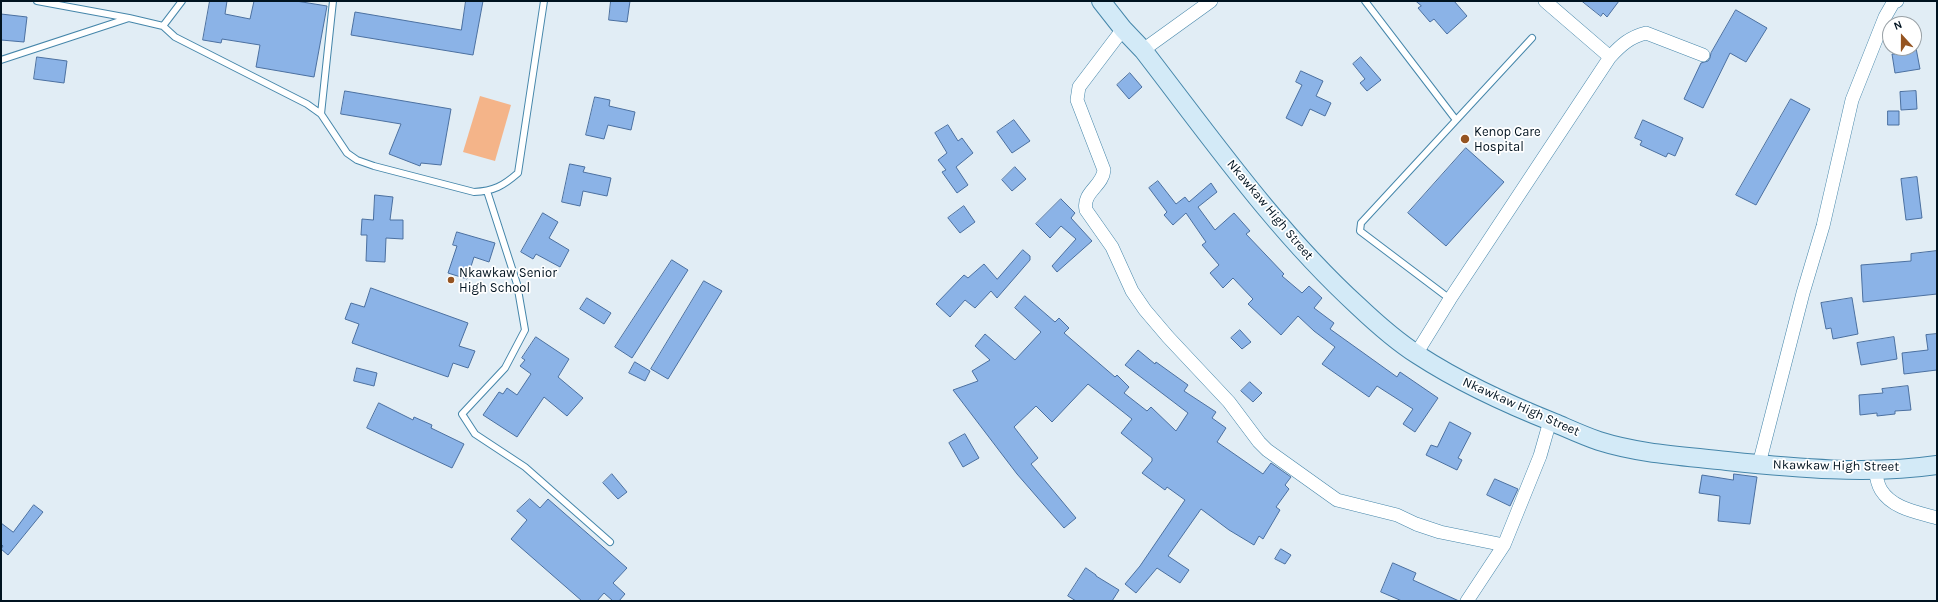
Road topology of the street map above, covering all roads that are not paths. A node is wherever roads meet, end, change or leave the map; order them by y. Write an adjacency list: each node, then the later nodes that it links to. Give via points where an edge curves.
1 (37, 1): 10 (lane)
2 (182, 1): 11 (lane)
3 (333, 1): 18 (lane)
4 (544, 1): 20 (lane, via 518,173 503,186)
5 (1102, 1): 12 (main road, Nkawkaw High Street)
6 (1211, 1): 14 (street)
7 (1365, 1): 19 (lane)
8 (1545, 1): 16 (street)
9 (1897, 1): 24 (street, via 1885,17 1852,100 1823,226)
10 (129, 18): 11 (lane); 17 (lane)
11 (163, 26): 18 (lane, via 175,37 300,100)
12 (1123, 29): 14 (main road, Nkawkaw High Street); 29 (street, via 1077,92 1077,100 1104,170 1104,176 1088,196 1085,204 1086,210 1112,247 1132,291 1145,310 1229,402 1259,442 1337,500 1397,515 1440,532)
13 (1532, 38): 19 (lane)
14 (1143, 50): 22 (main road, Nkawkaw High Street, via 1270,214 1306,255 1386,332)
15 (1703, 55): 16 (street, via 1646,34 1624,43)
16 (1610, 57): 21 (street)
17 (1, 60)
18 (321, 114): 20 (lane, via 344,149 358,160 474,192)
19 (1456, 120): 21 (lane, via 1359,227)
20 (487, 191): 28 (lane, via 517,284 525,330 505,368 462,414 475,434 525,467)
21 (1450, 299): 22 (street)
22 (1416, 354): 23 (main road, Nkawkaw High Street, via 1463,383)
23 (1550, 421): 24 (main road, Nkawkaw High Street, via 1600,441 1647,452); 29 (street, via 1540,456)
24 (1759, 464): 26 (main road, Nkawkaw High Street)
25 (1937, 465): 26 (main road, Nkawkaw High Street)
26 (1874, 469): 27 (street, via 1880,490 1890,500 1904,509)
27 (1937, 518)
28 (610, 542)
29 (1504, 545): 30 (street)
30 (1467, 601)

